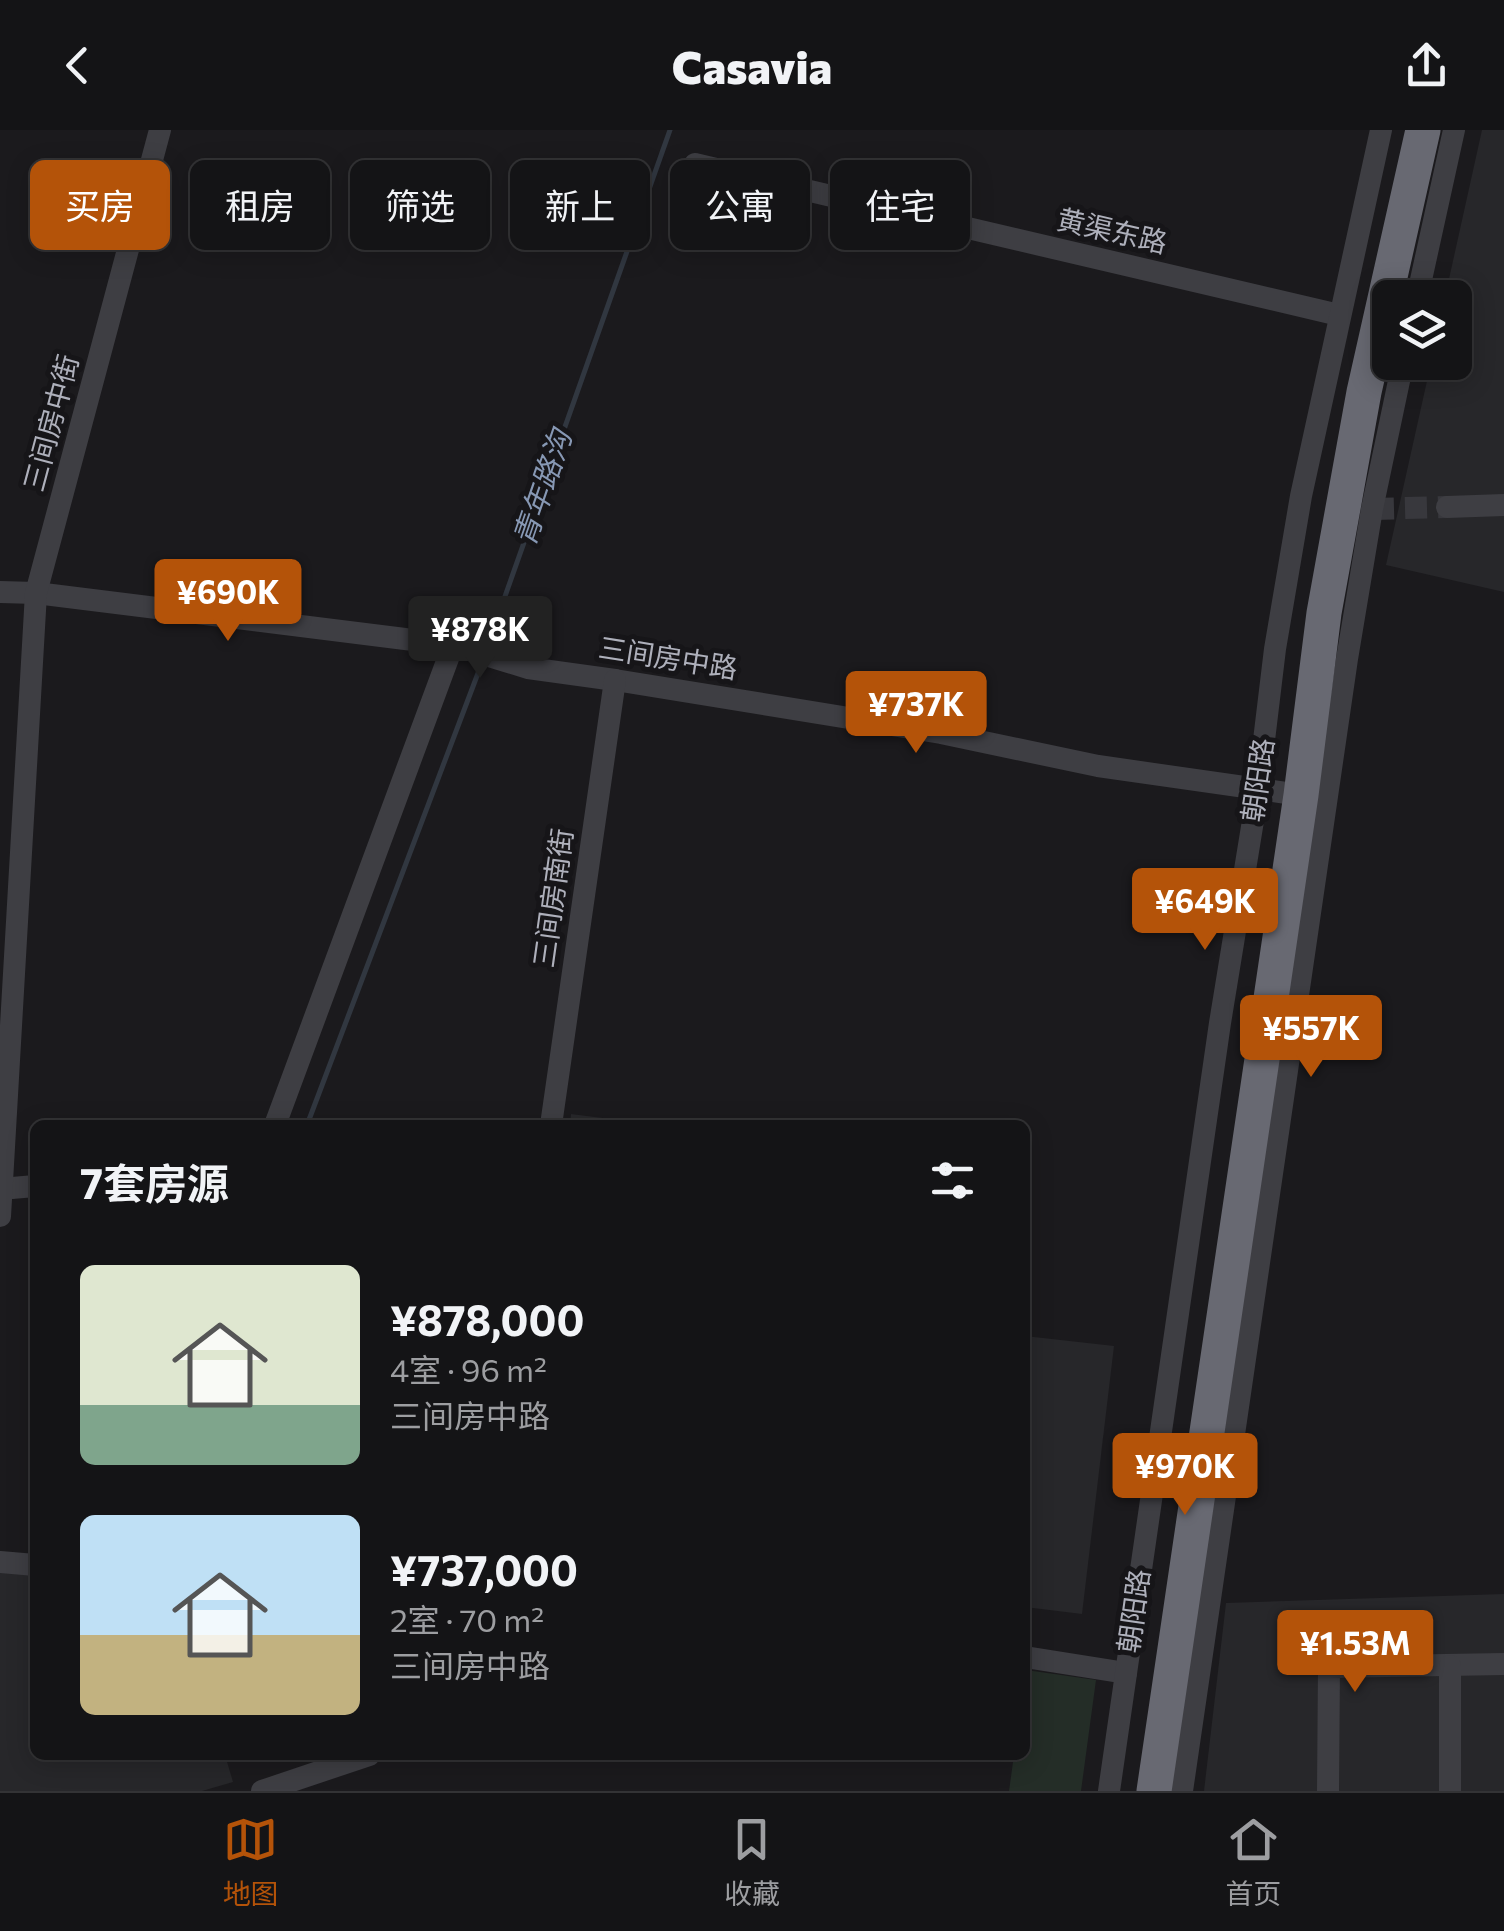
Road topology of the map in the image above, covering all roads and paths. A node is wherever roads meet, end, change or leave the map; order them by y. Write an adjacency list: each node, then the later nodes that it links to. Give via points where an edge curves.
1 (160, 130): 13 (street, 三间房中街)
2 (1380, 130): 8 (street, 朝阳路)
3 (1405, 130): 16 (highway, 朝阳路, via 1308,610)
4 (1423, 130): 16 (highway, 朝阳路, via 1364,392)
5 (1454, 130): 7 (street)
6 (810, 191): 8 (street, 黄渠东路)
7 (1422, 280)
8 (1340, 315): 16 (street, 朝阳路, via 1275,648)
9 (1399, 380): 16 (street, 朝阳路, via 1372,509)
10 (1504, 505): 11 (street)
11 (1447, 506)
12 (0, 592): 13 (street, 三间房中路)
13 (36, 593): 14 (street, 三间房中路); 20 (street, 三间房中街)
14 (458, 647): 15 (street, 三间房中路, via 513,665); 17 (street)
15 (615, 680): 16 (street, 三间房中路); 18 (street, 三间房南街)
16 (1292, 794): 22 (highway, 朝阳路); 22 (street, 朝阳路, via 1220,1023)
17 (278, 1120)
18 (551, 1120)
19 (30, 1186): 20 (street)
20 (1, 1189): 21 (street, 三间房中街)
21 (0, 1216)
22 (1189, 1492): 28 (street, 朝阳路); 32 (highway, 朝阳路); 33 (highway, 朝阳路); 34 (street, 朝阳路)
23 (0, 1562): 24 (street)
24 (30, 1565)
25 (1030, 1658): 28 (street)
26 (1504, 1664): 27 (street)
27 (1450, 1666): 35 (street, via 1329,1668); 36 (street)
28 (1126, 1673): 31 (street, 朝阳路)
29 (355, 1760): 30 (street)
30 (275, 1789)
31 (1109, 1791)
32 (1138, 1791)
33 (1154, 1791)
34 (1182, 1791)
35 (1328, 1791)
36 (1450, 1791)

